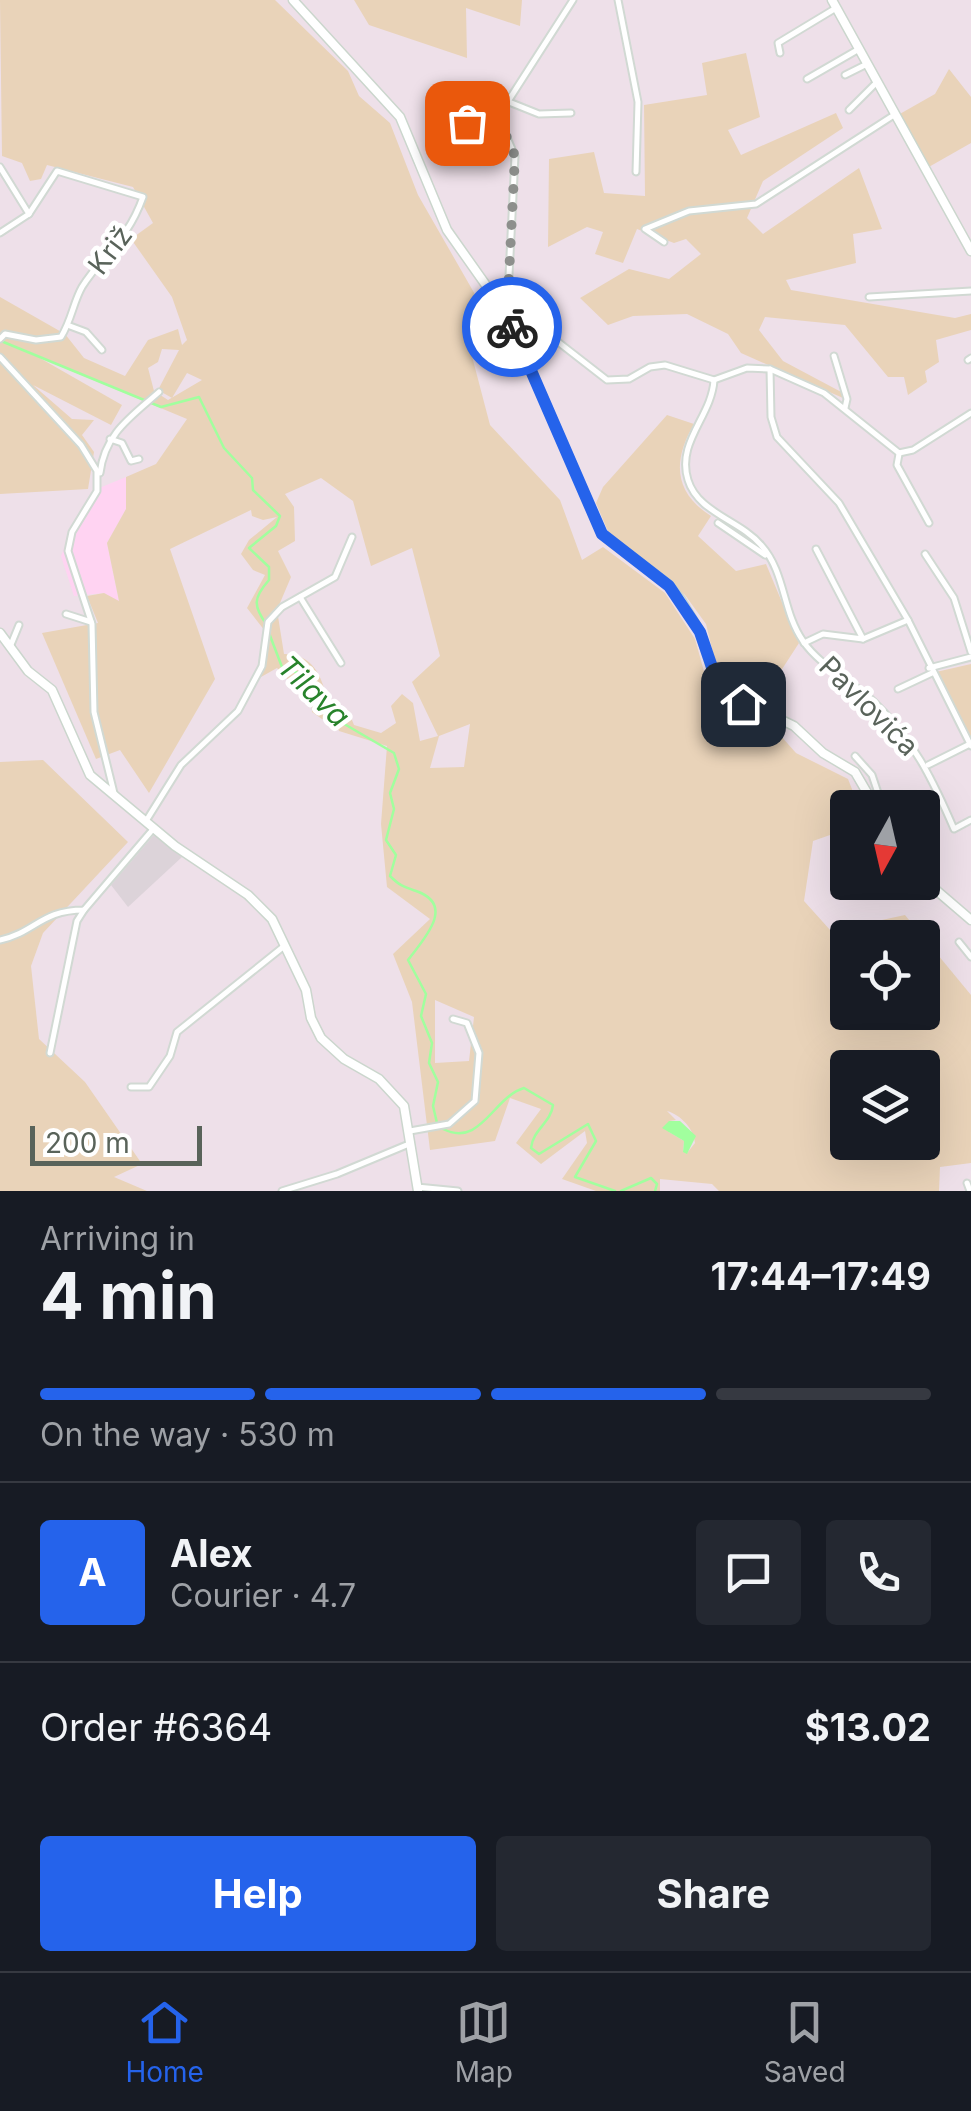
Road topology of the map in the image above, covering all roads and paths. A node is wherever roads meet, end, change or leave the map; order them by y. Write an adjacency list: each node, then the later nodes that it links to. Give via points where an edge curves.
1 (293, 0): 25 (main road, via 393,107 447,230)
2 (572, 0): 11 (street)
3 (618, 0): 18 (street, via 638,102)
4 (834, 4): 5 (main road); 6 (street, via 778,43)
5 (859, 49): 7 (main road); 9 (street)
6 (780, 54)
7 (867, 64): 8 (street); 10 (main road)
8 (845, 75)
9 (807, 79)
10 (878, 82): 12 (street); 14 (main road)
11 (509, 102): 13 (street, via 539,114); 15 (street)
12 (849, 110)
13 (572, 113)
14 (895, 114): 21 (street, via 756,204 689,212 645,229); 22 (main road)
15 (498, 117): 16 (street); 25 (street, via 515,156)
16 (467, 123)
17 (0, 167): 19 (street)
18 (636, 172)
19 (29, 214): 20 (street, Križ); 26 (street, Križ, via 62,170 143,196 131,227 80,291)
20 (0, 233)
21 (664, 242)
22 (971, 251)
23 (971, 291): 24 (street)
24 (868, 297)
25 (502, 314): 32 (street, via 535,324 608,380 665,365); 64 (main road, via 610,544 669,586 692,616 714,673 732,696 794,726 855,772)
26 (70, 326): 27 (street, via 55,339); 28 (street)
27 (0, 339)
28 (102, 350)
29 (834, 356): 34 (street)
30 (0, 357): 39 (street, via 81,445)
31 (770, 369): 32 (street, via 747,368); 34 (street); 50 (street, via 777,437 839,503)
32 (714, 380): 45 (street, Pavlovića, via 713,396 685,452 687,478 697,498 746,529)
33 (159, 392): 36 (street)
34 (845, 408): 37 (street)
35 (971, 413): 37 (street)
36 (110, 440): 38 (street, via 122,443 132,461); 39 (street)
37 (899, 453): 41 (street, via 898,465)
38 (139, 459)
39 (99, 481): 51 (street, via 68,551)
40 (718, 523): 45 (street)
41 (929, 523)
42 (352, 537): 46 (street, via 335,577)
43 (816, 549): 54 (street)
44 (926, 554): 57 (street, via 954,598)
45 (772, 560): 55 (street, Pavlovića)
46 (300, 597): 58 (street); 68 (street, via 267,624 262,666 238,710 181,764)
47 (72, 606): 49 (street)
48 (66, 614): 49 (street)
49 (74, 616): 51 (street)
50 (908, 620): 54 (street); 59 (street)
51 (91, 622): 66 (street, via 94,712)
52 (19, 624): 56 (street)
53 (0, 633): 56 (main road)
54 (863, 639): 55 (street, Pavlovića, via 823,634)
55 (804, 643): 63 (street, Pavlovića, via 875,703)
56 (10, 647): 66 (main road, via 52,690 90,775)
57 (971, 654): 59 (street)
58 (341, 663)
59 (930, 670): 60 (street); 61 (street)
60 (898, 689)
61 (970, 746): 63 (street)
62 (855, 756): 65 (street)
63 (927, 765): 67 (street, Pavlovića, via 954,828)
64 (868, 790)
65 (876, 790)
66 (116, 798): 68 (main road)
67 (971, 820)
68 (146, 821): 69 (main road)
69 (154, 828): 71 (street); 75 (main road, via 262,908)
70 (940, 893): 72 (main road)
71 (84, 910): 73 (street, via 52,912); 78 (street)
72 (971, 920)
73 (0, 940)
74 (959, 942): 76 (street)
75 (286, 945): 79 (street, via 177,1032 149,1087); 80 (main road, via 315,1030 337,1054 394,1093)
76 (971, 957)
77 (453, 1019): 80 (street, via 464,1020 476,1040 472,1106 440,1128)
78 (50, 1053)
79 (131, 1087)
80 (410, 1131): 81 (main road)
81 (409, 1144): 83 (main road); 84 (street)
82 (967, 1183): 86 (street)
83 (417, 1189): 85 (street)
84 (282, 1191)
85 (458, 1191)
86 (970, 1191)

